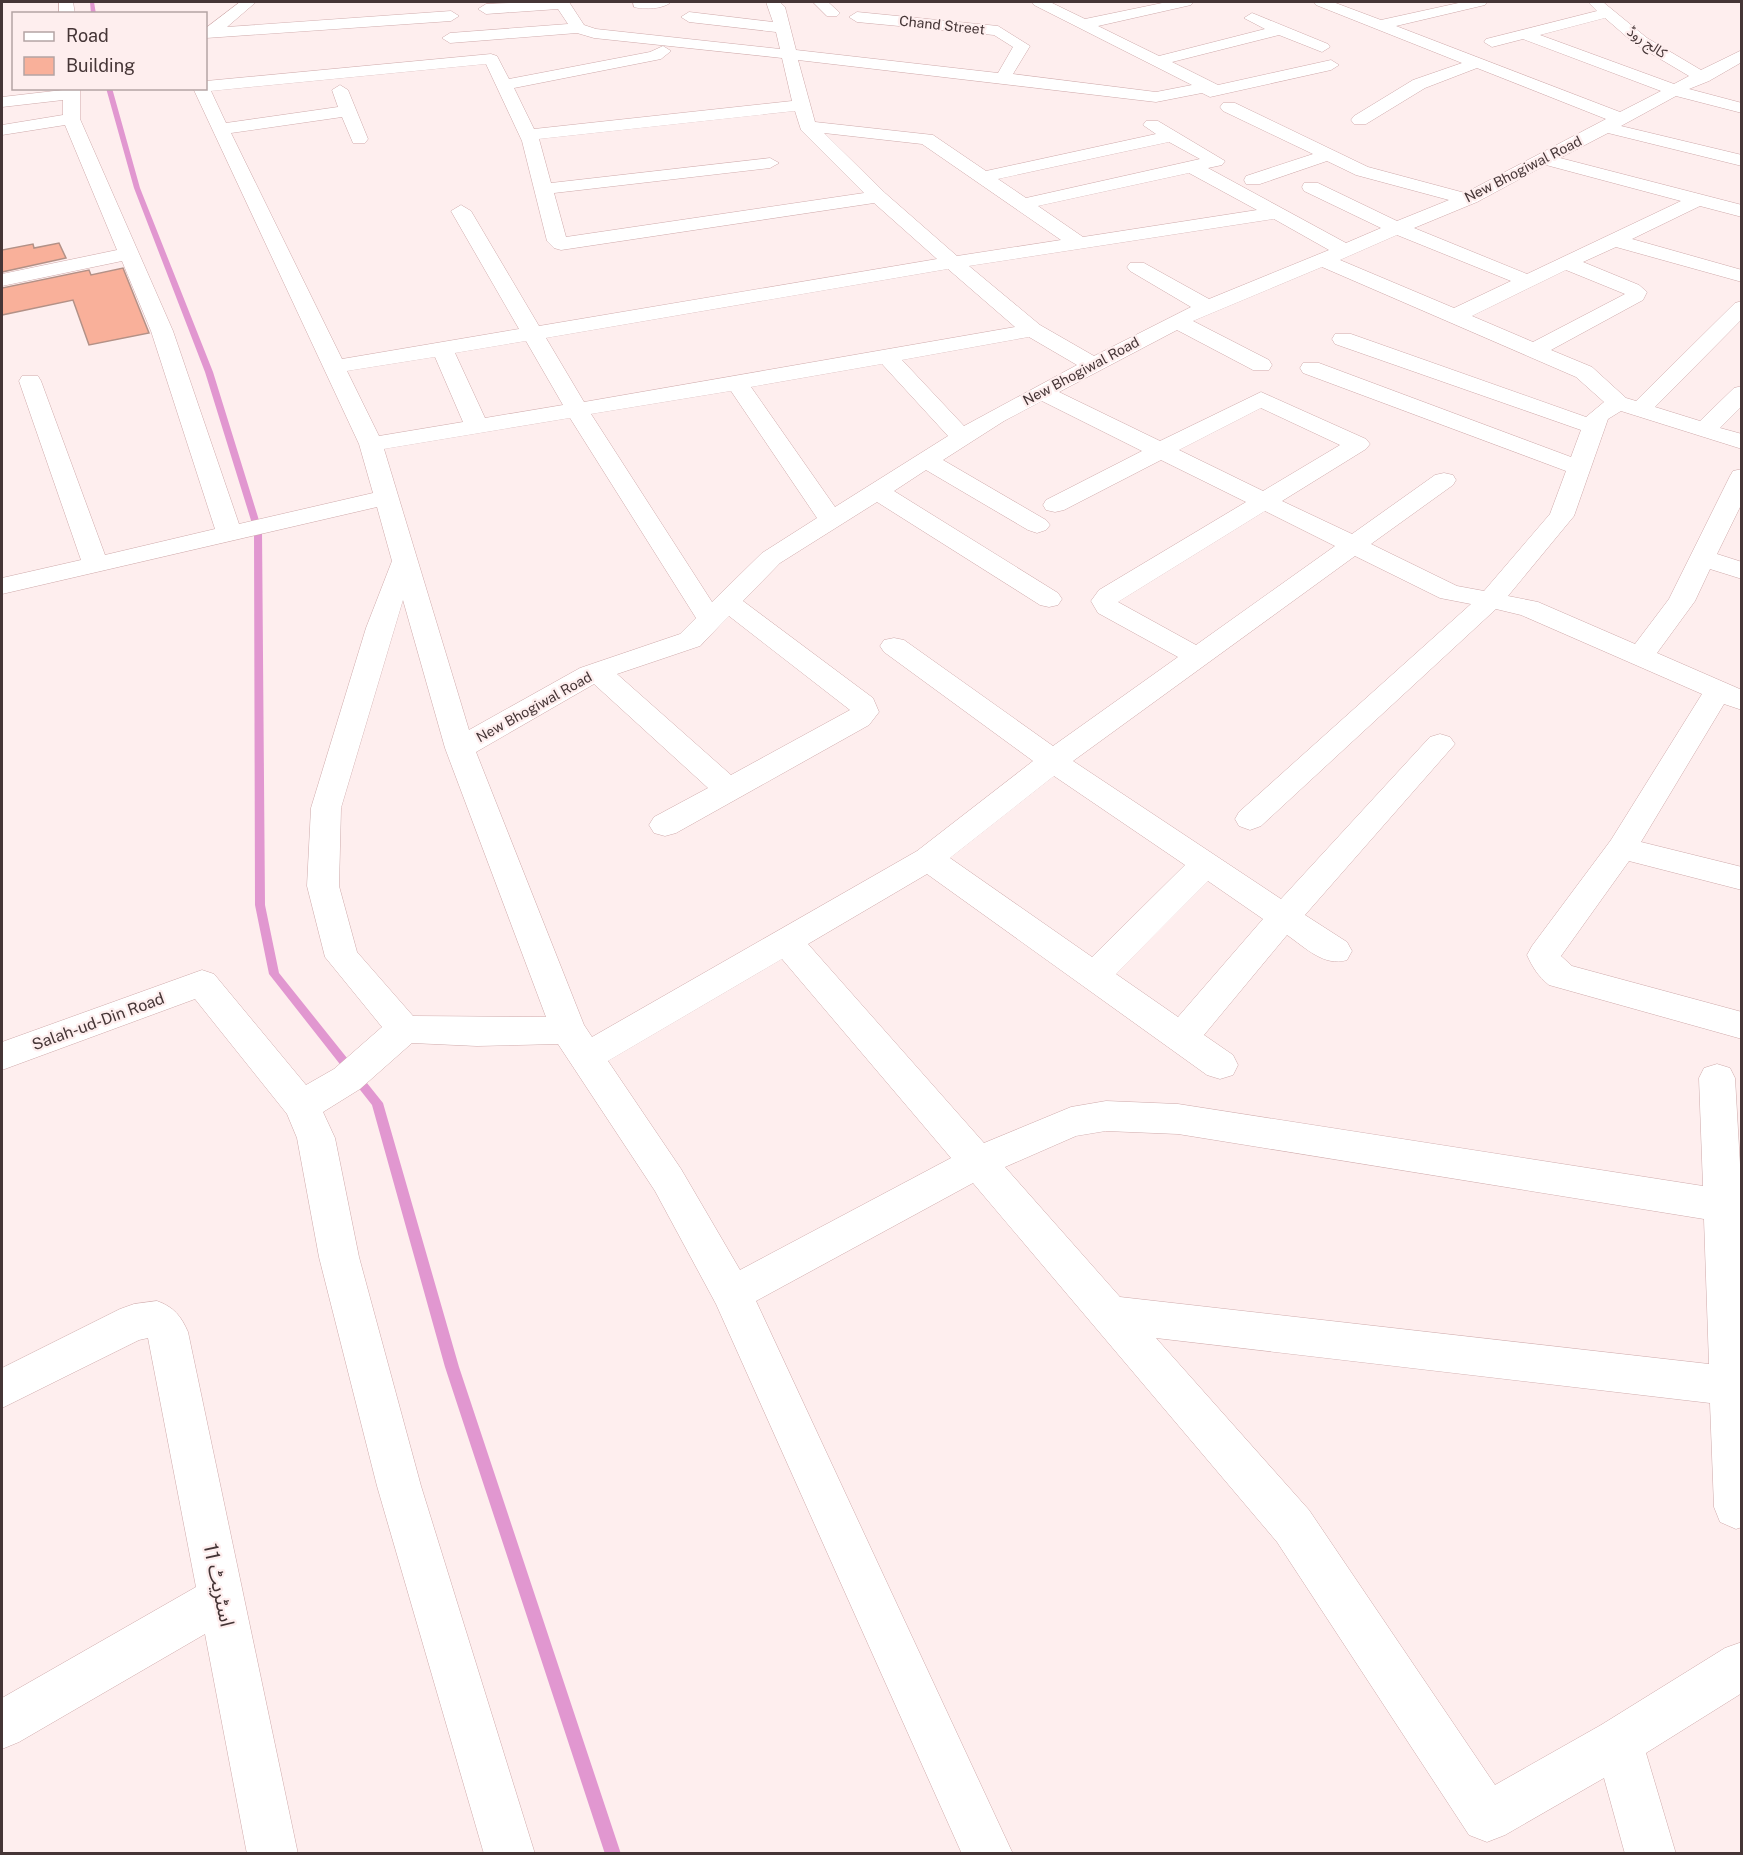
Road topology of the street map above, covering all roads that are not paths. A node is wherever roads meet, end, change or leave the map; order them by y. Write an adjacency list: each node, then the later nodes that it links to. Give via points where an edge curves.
1 (249, 2): 29 (street)
2 (664, 2): 9 (street)
3 (773, 2): 26 (street)
4 (820, 2): 18 (street)
5 (1039, 2): 23 (street)
6 (1186, 2): 23 (street)
7 (1438, 2): 12 (street)
8 (1480, 2): 12 (street)
9 (638, 3): 21 (street)
10 (1318, 3): 24 (street)
11 (1601, 7): 30 (street); 47 (street, کالج روڈ, via 1641,41)
12 (1454, 8): 24 (street)
13 (451, 9): 29 (street, via 318,27); 31 (street)
14 (486, 9): 25 (street, via 563,4)
15 (939, 9): 22 (street)
16 (992, 12): 27 (street)
17 (1277, 12): 28 (street, via 1252,18)
18 (832, 13)
19 (689, 17): 26 (street)
20 (857, 17): 22 (street, Chand Street)
21 (653, 20)
22 (926, 24): 27 (street, Chand Street)
23 (1084, 24): 38 (street)
24 (1380, 25): 42 (street)
25 (578, 28): 31 (street); 33 (street, via 613,45)
26 (781, 28): 37 (street)
27 (972, 28): 46 (street, Chand Street, via 998,31 1022,46)
28 (1280, 30): 34 (street); 38 (street)
29 (208, 34)
30 (1524, 34): 32 (street); 55 (street)
31 (450, 38): 40 (street)
32 (1492, 42)
33 (642, 43): 36 (street); 37 (street)
34 (1322, 47)
35 (348, 51): 44 (street)
36 (663, 51): 37 (street); 45 (street, via 655,56)
37 (789, 59): 46 (street); 57 (street); 58 (street)
38 (1158, 61): 53 (street)
39 (1738, 61): 47 (street, New Bhogiwal Road)
40 (450, 63): 44 (street); 49 (street, via 491,59)
41 (544, 63): 45 (street)
42 (1476, 63): 51 (street); 63 (street, via 1419,84)
43 (1331, 65): 53 (street)
44 (341, 73): 50 (street); 61 (street)
45 (558, 75): 49 (street)
46 (1003, 78): 53 (street, via 1156,97)
47 (1703, 78): 55 (street, New Bhogiwal Road)
48 (1560, 81): 51 (street)
49 (505, 85): 69 (street)
50 (207, 86)
51 (1541, 88): 64 (street)
52 (202, 90): 67 (street)
53 (1211, 90)
54 (72, 91): 56 (street); 62 (street)
55 (1675, 100): 60 (street); 64 (street, New Bhogiwal Road, via 1651,104)
56 (2, 102)
57 (801, 105): 66 (street); 69 (street)
58 (1149, 106)
59 (1229, 107): 72 (street)
60 (1742, 108)
61 (348, 111): 67 (street); 71 (street)
62 (71, 119): 68 (street); 92 (street)
63 (1360, 120)
64 (1614, 123): 73 (street, New Bhogiwal Road); 74 (street)
65 (1152, 125): 70 (street)
66 (807, 126): 77 (street, via 927,139); 81 (street)
67 (222, 129): 112 (street)
68 (2, 130)
69 (528, 135): 80 (street)
70 (1172, 136): 76 (street, via 1216,161); 77 (street)
71 (359, 139)
72 (1328, 154): 78 (street); 82 (street, via 1362,171)
73 (1544, 159): 82 (street, New Bhogiwal Road); 83 (street)
74 (1742, 160)
75 (770, 163): 80 (street)
76 (1192, 166): 84 (street); 87 (street)
77 (982, 177): 84 (street)
78 (1253, 180)
79 (1311, 187): 88 (street)
80 (543, 189): 81 (street, via 557,242 568,244)
81 (878, 196): 94 (street)
82 (1466, 199): 88 (street, New Bhogiwal Road)
83 (1697, 200): 86 (street); 89 (street)
84 (1024, 204): 90 (street)
85 (461, 211): 105 (street)
86 (1742, 212)
87 (1277, 213): 90 (street); 91 (street)
88 (1396, 228): 91 (street, New Bhogiwal Road); 99 (street)
89 (1614, 240): 95 (street); 97 (street)
90 (1079, 243): 94 (street)
91 (1343, 249): 93 (street, New Bhogiwal Road)
92 (129, 253): 98 (street); 137 (street, via 162,331)
93 (1321, 259): 100 (street, New Bhogiwal Road); 102 (street)
94 (954, 262): 104 (street); 105 (street)
95 (1566, 263): 99 (street); 108 (street, via 1632,289 1636,296)
96 (1137, 267): 100 (street)
97 (1742, 276)
98 (2, 280)
99 (1528, 281): 102 (street)
100 (1207, 307): 103 (street, New Bhogiwal Road)
101 (1742, 307): 118 (street)
102 (1455, 316): 108 (street)
103 (1176, 321): 110 (street, New Bhogiwal Road); 111 (street)
104 (1032, 330): 109 (street); 110 (street)
105 (532, 334): 107 (street); 119 (street)
106 (1343, 339): 121 (street)
107 (442, 348): 112 (street); 120 (street)
108 (1534, 350): 118 (street, via 1584,372)
109 (886, 355): 115 (street); 123 (street)
110 (1094, 365): 116 (street, New Bhogiwal Road)
111 (1261, 365)
112 (335, 367): 125 (street)
113 (1311, 368): 128 (street)
114 (30, 381): 141 (street)
115 (737, 383): 119 (street); 135 (street)
116 (1041, 392): 123 (street, New Bhogiwal Road); 126 (street)
117 (1742, 393): 122 (street)
118 (1629, 407): 121 (street, via 1598,416); 122 (street)
119 (577, 410): 120 (street); 146 (street)
120 (477, 427): 125 (street)
121 (1594, 427): 128 (street)
122 (1706, 429): 124 (street)
123 (962, 438): 127 (street, New Bhogiwal Road)
124 (1742, 442)
125 (371, 444): 132 (street)
126 (1161, 452): 133 (street); 133 (street, via 1261,399 1358,444); 134 (street)
127 (926, 460): 131 (street, New Bhogiwal Road); 136 (street)
128 (1580, 468): 145 (street, via 1562,516)
129 (1742, 476): 139 (street)
130 (1444, 480): 138 (street)
131 (877, 490): 135 (street, New Bhogiwal Road); 144 (street)
132 (387, 497): 137 (street); 140 (street)
133 (1263, 501): 138 (street); 148 (street, via 1104,601 1107,607)
134 (1055, 505)
135 (831, 520): 146 (street, New Bhogiwal Road, via 771,558)
136 (1037, 525)
137 (235, 532): 141 (street)
138 (1355, 546): 145 (street, via 1449,592); 148 (street)
139 (1703, 558): 142 (street); 149 (street, via 1682,601)
140 (405, 563): 153 (street); 167 (street, via 380,628 326,808 322,886 342,957)
141 (95, 564): 143 (street)
142 (1742, 571)
143 (2, 586)
144 (1049, 599)
145 (1490, 601): 149 (street, via 1529,608); 156 (street)
146 (719, 611): 150 (street, New Bhogiwal Road, via 690,640); 155 (street, via 863,704 866,711)
147 (894, 646): 154 (street)
148 (1198, 657): 154 (street)
149 (1640, 658): 151 (street)
150 (597, 671): 153 (street, New Bhogiwal Road); 155 (street)
151 (1730, 696): 158 (street)
152 (1440, 744): 162 (street)
153 (460, 748): 169 (street)
154 (1053, 761): 159 (street); 160 (street)
155 (729, 790): 157 (street)
156 (1250, 819)
157 (665, 825)
158 (1622, 848): 161 (street); 166 (street, via 1544,955 1549,966 1561,976)
159 (928, 859): 163 (street); 165 (street)
160 (1205, 864): 162 (street); 165 (street)
161 (1742, 879)
162 (1284, 917): 164 (street); 168 (street)
163 (786, 941): 169 (street); 174 (street)
164 (1335, 951)
165 (1094, 976): 168 (street)
166 (1742, 1026)
167 (404, 1029): 169 (street); 173 (street, via 347,1079)
168 (1182, 1038): 171 (street)
169 (577, 1043): 176 (street, via 668,1180)
170 (2, 1056): 173 (street, Salah-ud-Din Road, via 202,983)
171 (1220, 1065)
172 (1718, 1078): 175 (street)
173 (302, 1106): 186 (street, via 315,1138 339,1257 399,1486)
174 (978, 1162): 175 (street, via 1071,1122 1106,1116 1178,1119); 176 (street); 177 (street)
175 (1723, 1206): 178 (street)
176 (732, 1294): 187 (street)
177 (1109, 1314): 178 (street); 184 (street, via 1293,1526 1487,1817)
178 (1731, 1386): 180 (street)
179 (2, 1389): 181 (street, اسٹریٹ 11, via 134,1322 157,1319 168,1332)
180 (1736, 1507)
181 (222, 1598): 183 (street); 185 (street, اسٹریٹ 11)
182 (1742, 1665): 184 (street)
183 (2, 1725)
184 (1618, 1742): 188 (street)
185 (273, 1854)
186 (510, 1854)
187 (988, 1854)
188 (1651, 1854)

